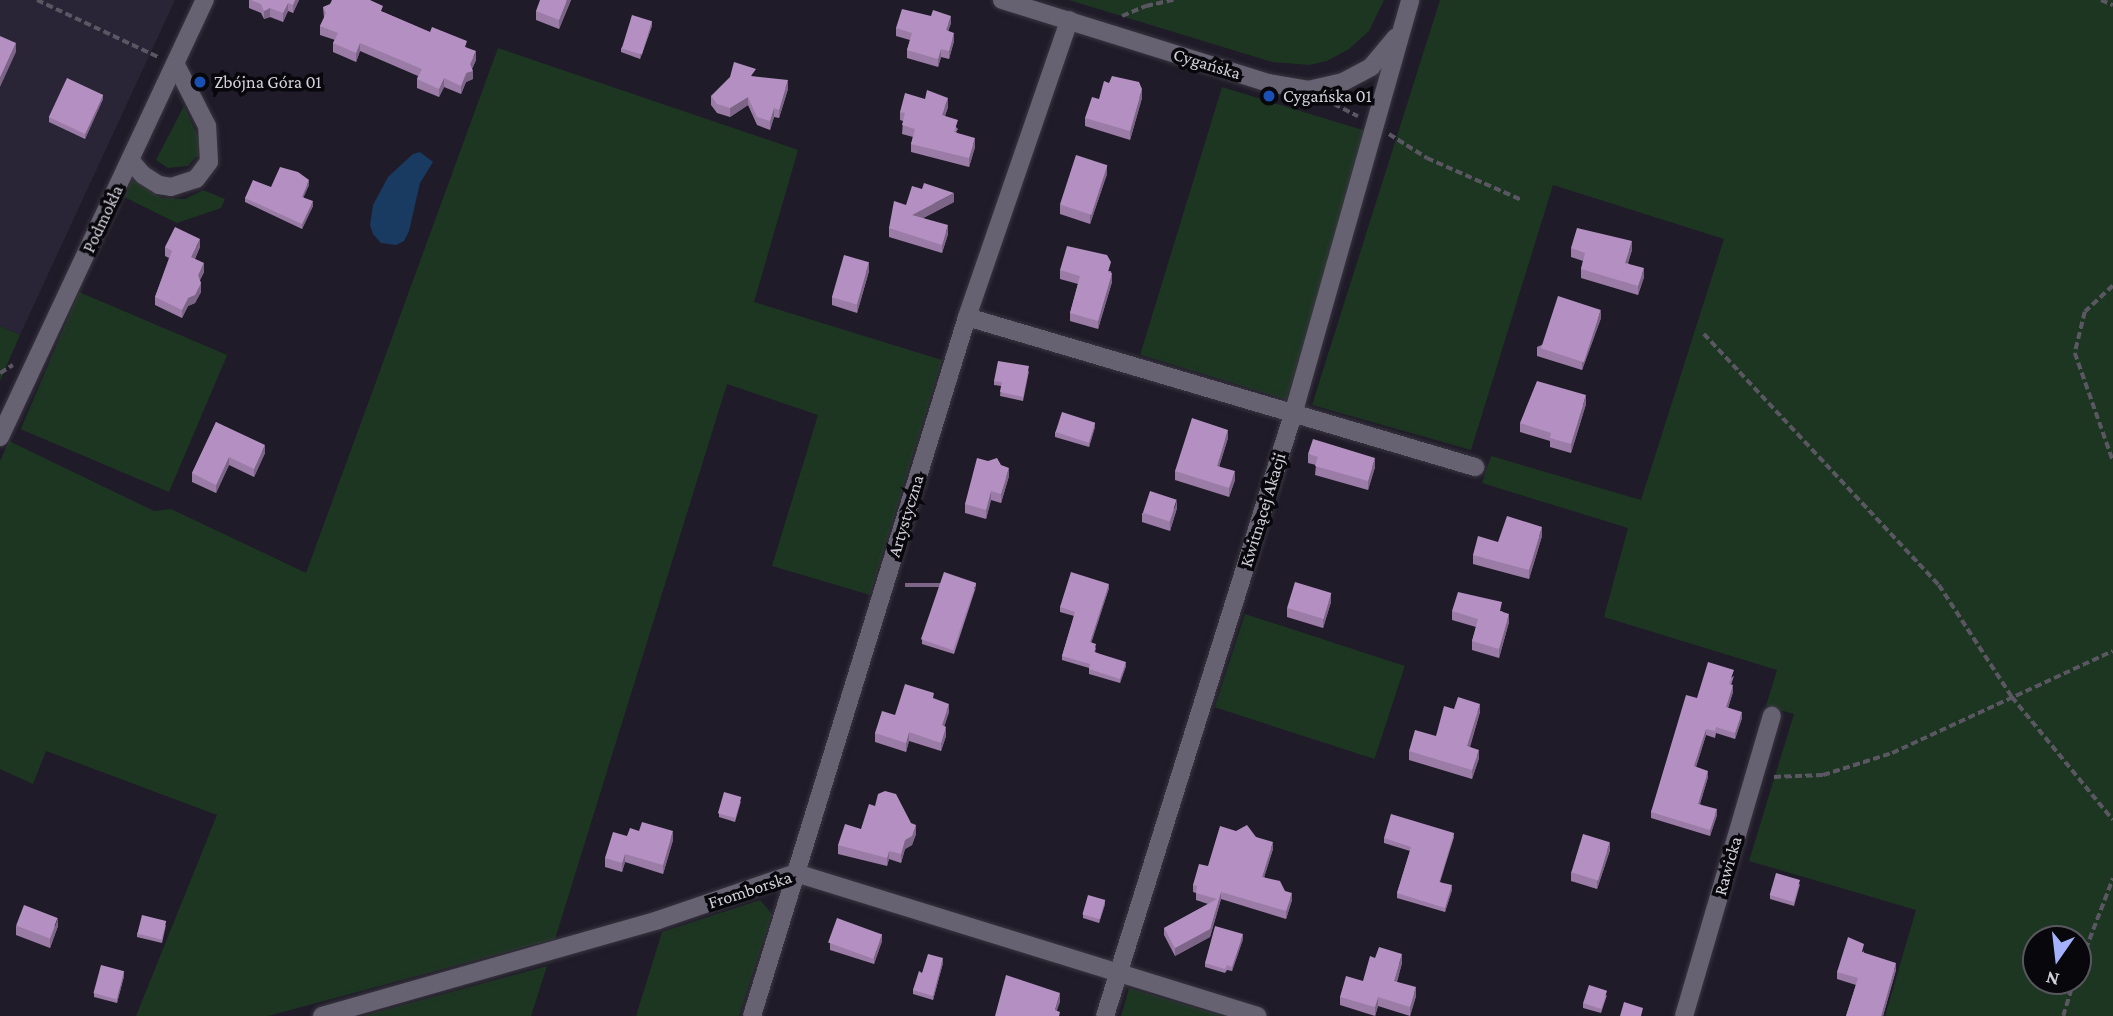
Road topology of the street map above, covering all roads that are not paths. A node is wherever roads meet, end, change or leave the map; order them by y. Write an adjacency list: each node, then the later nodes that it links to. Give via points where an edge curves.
1 (205, 0): 6 (street, Podmokła)
2 (1002, 0): 4 (street, Cygańska)
3 (1410, 0): 5 (street, Kwitnącej Akacji)
4 (1069, 20): 5 (street, Cygańska, via 1269,83 1308,90 1343,82 1371,66); 8 (street, Artystyczna)
5 (1399, 34): 9 (street, Kwitnącej Akacji)
6 (176, 65): 7 (street, Podmokła); 7 (street, via 207,126 209,162 196,179 171,187 159,186)
7 (130, 160): 10 (street, Podmokła)
8 (967, 317): 9 (street); 13 (street, Artystyczna)
9 (1294, 411): 11 (street); 14 (street, Kwitnącej Akacji)
10 (0, 437)
11 (1475, 467)
12 (1772, 716): 19 (street, Rawicka)
13 (796, 873): 14 (street, Fromborska); 15 (street, Fromborska, via 658,920); 16 (street, Artystyczna)
14 (1119, 973): 17 (street, Kwitnącej Akacji); 18 (street, Fromborska)
15 (322, 1016)
16 (752, 1016)
17 (1105, 1016)
18 (1257, 1016)
19 (1684, 1016)

